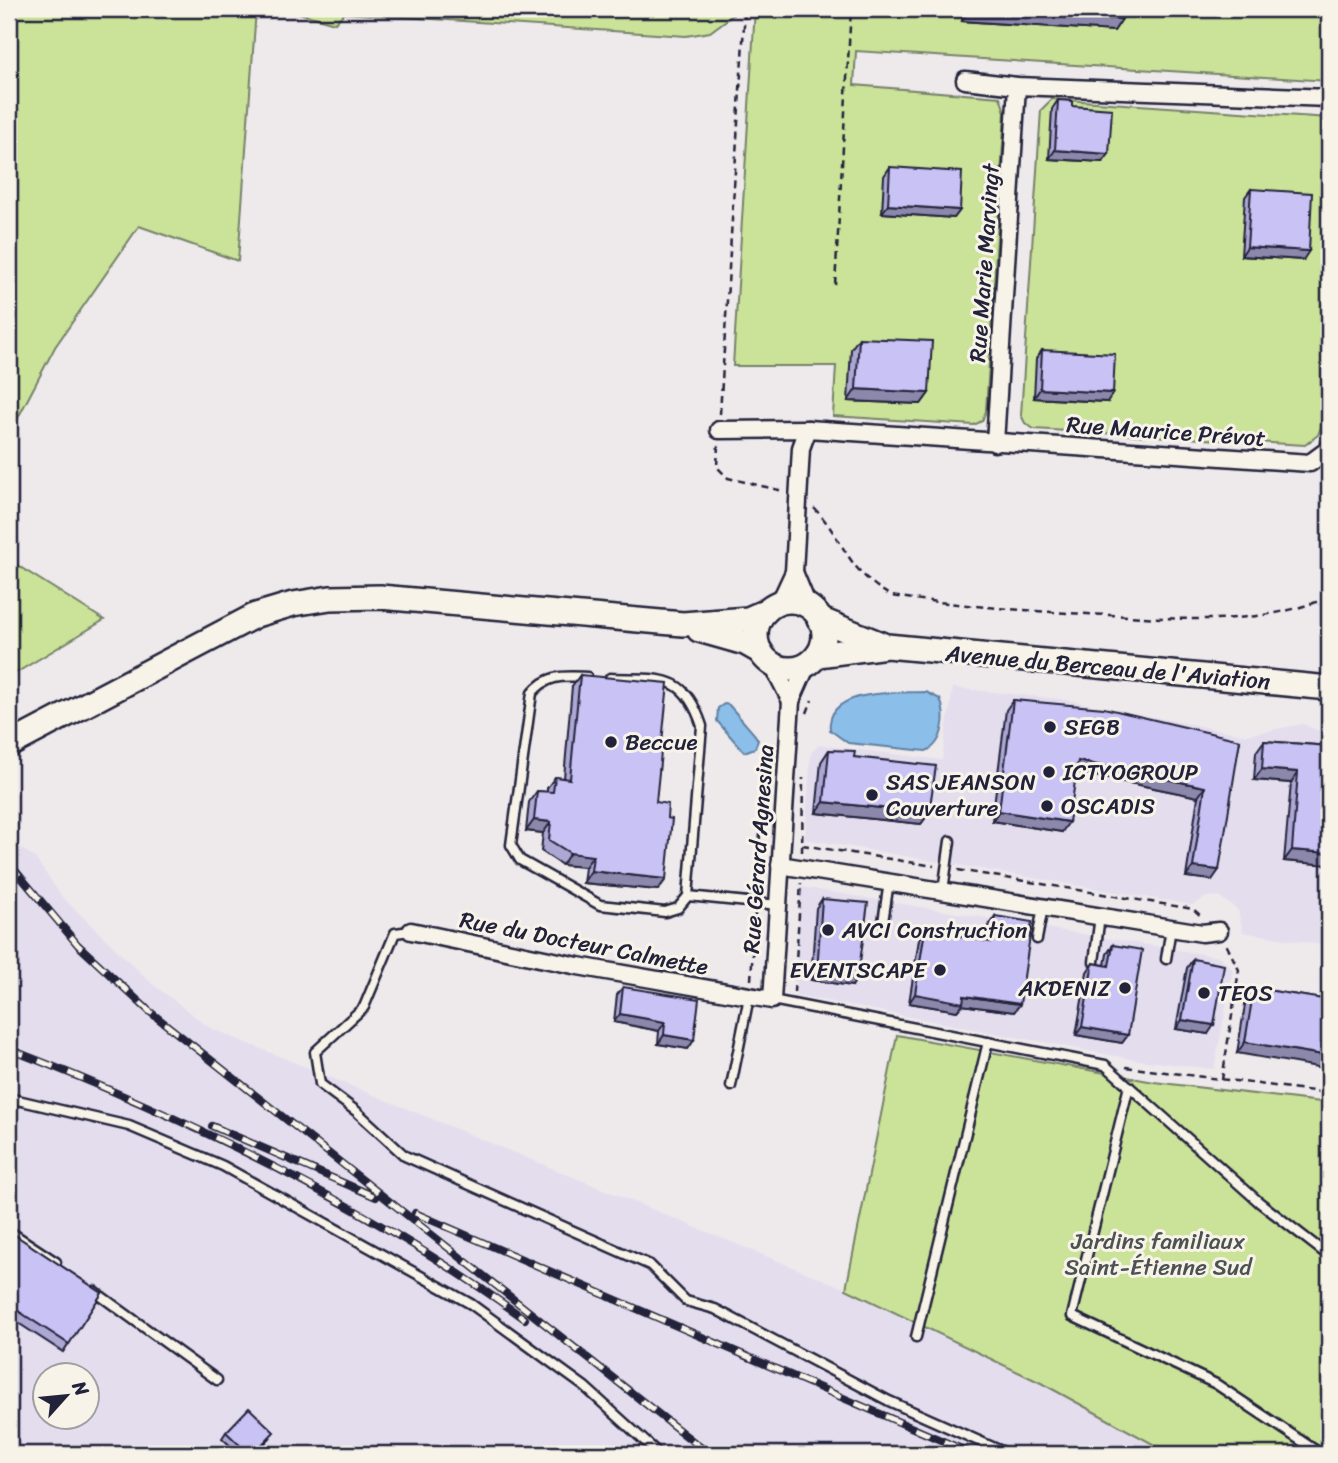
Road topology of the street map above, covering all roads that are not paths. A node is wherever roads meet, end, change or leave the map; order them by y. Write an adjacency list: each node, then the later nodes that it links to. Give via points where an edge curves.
1 (965, 80): 2 (street)
2 (1017, 86): 3 (street); 6 (street, Rue Marie Marvingt)
3 (1329, 98)
4 (808, 429): 5 (street, Rue Maurice Prévot); 6 (street, Rue Maurice Prévot); 8 (street, via 801,448)
5 (719, 430)
6 (995, 443): 7 (street, Rue Maurice Prévot, via 1310,463)
7 (1329, 449)
8 (794, 572): 9 (street); 10 (street)
9 (773, 607): 10 (street, via 799,601); 11 (street, via 748,619); 13 (street, via 756,633)
10 (814, 612): 12 (street, Avenue du Berceau de l'Aviation); 14 (street, via 824,639)
11 (683, 624): 13 (street, via 745,643); 17 (street, via 380,597 293,604 256,615 204,640)
12 (887, 646): 14 (street, Avenue du Berceau de l'Aviation); 15 (street, Avenue du Berceau de l'Aviation)
13 (766, 658): 14 (street, via 792,670); 16 (street)
14 (812, 660): 16 (street, Rue Gérard Agnesina)
15 (1329, 688)
16 (791, 701): 19 (street, Rue Gérard Agnesina)
17 (9, 745)
18 (950, 841): 21 (lane)
19 (780, 865): 20 (street); 23 (street, Rue Gérard Agnesina)
20 (889, 882): 21 (street); 26 (lane)
21 (943, 891): 24 (street)
22 (688, 896): 22 (lane, via 702,726 687,692 667,681 556,676 542,681 532,693 511,845 520,860 600,905 665,912 678,908); 23 (lane)
23 (778, 905): 34 (street, Rue Gérard Agnesina)
24 (1043, 907): 25 (street); 30 (lane)
25 (1100, 916): 27 (street); 32 (lane)
26 (883, 922)
27 (1171, 928): 29 (street); 31 (lane)
28 (411, 931): 33 (street, Rue du Docteur Calmette); 46 (lane, via 395,933 364,1007 315,1052 320,1084 405,1156 650,1265 686,1301 715,1309 890,1401)
29 (1219, 931)
30 (1037, 939)
31 (1166, 958)
32 (1094, 962)
33 (750, 997): 34 (street, Rue du Docteur Calmette); 36 (lane)
34 (772, 1000): 35 (lane)
35 (988, 1042): 37 (lane, via 1105,1065); 43 (lane)
36 (731, 1086)
37 (1129, 1086): 40 (lane, via 1259,1202); 47 (lane, via 1072,1315 1216,1384)
38 (9, 1098): 45 (lane, via 129,1126 223,1166 471,1304 585,1387)
39 (9, 1231): 41 (lane)
40 (1329, 1256)
41 (62, 1268)
42 (83, 1283): 44 (lane)
43 (916, 1337)
44 (217, 1380)
45 (659, 1454)
46 (1008, 1454)
47 (1321, 1454)

